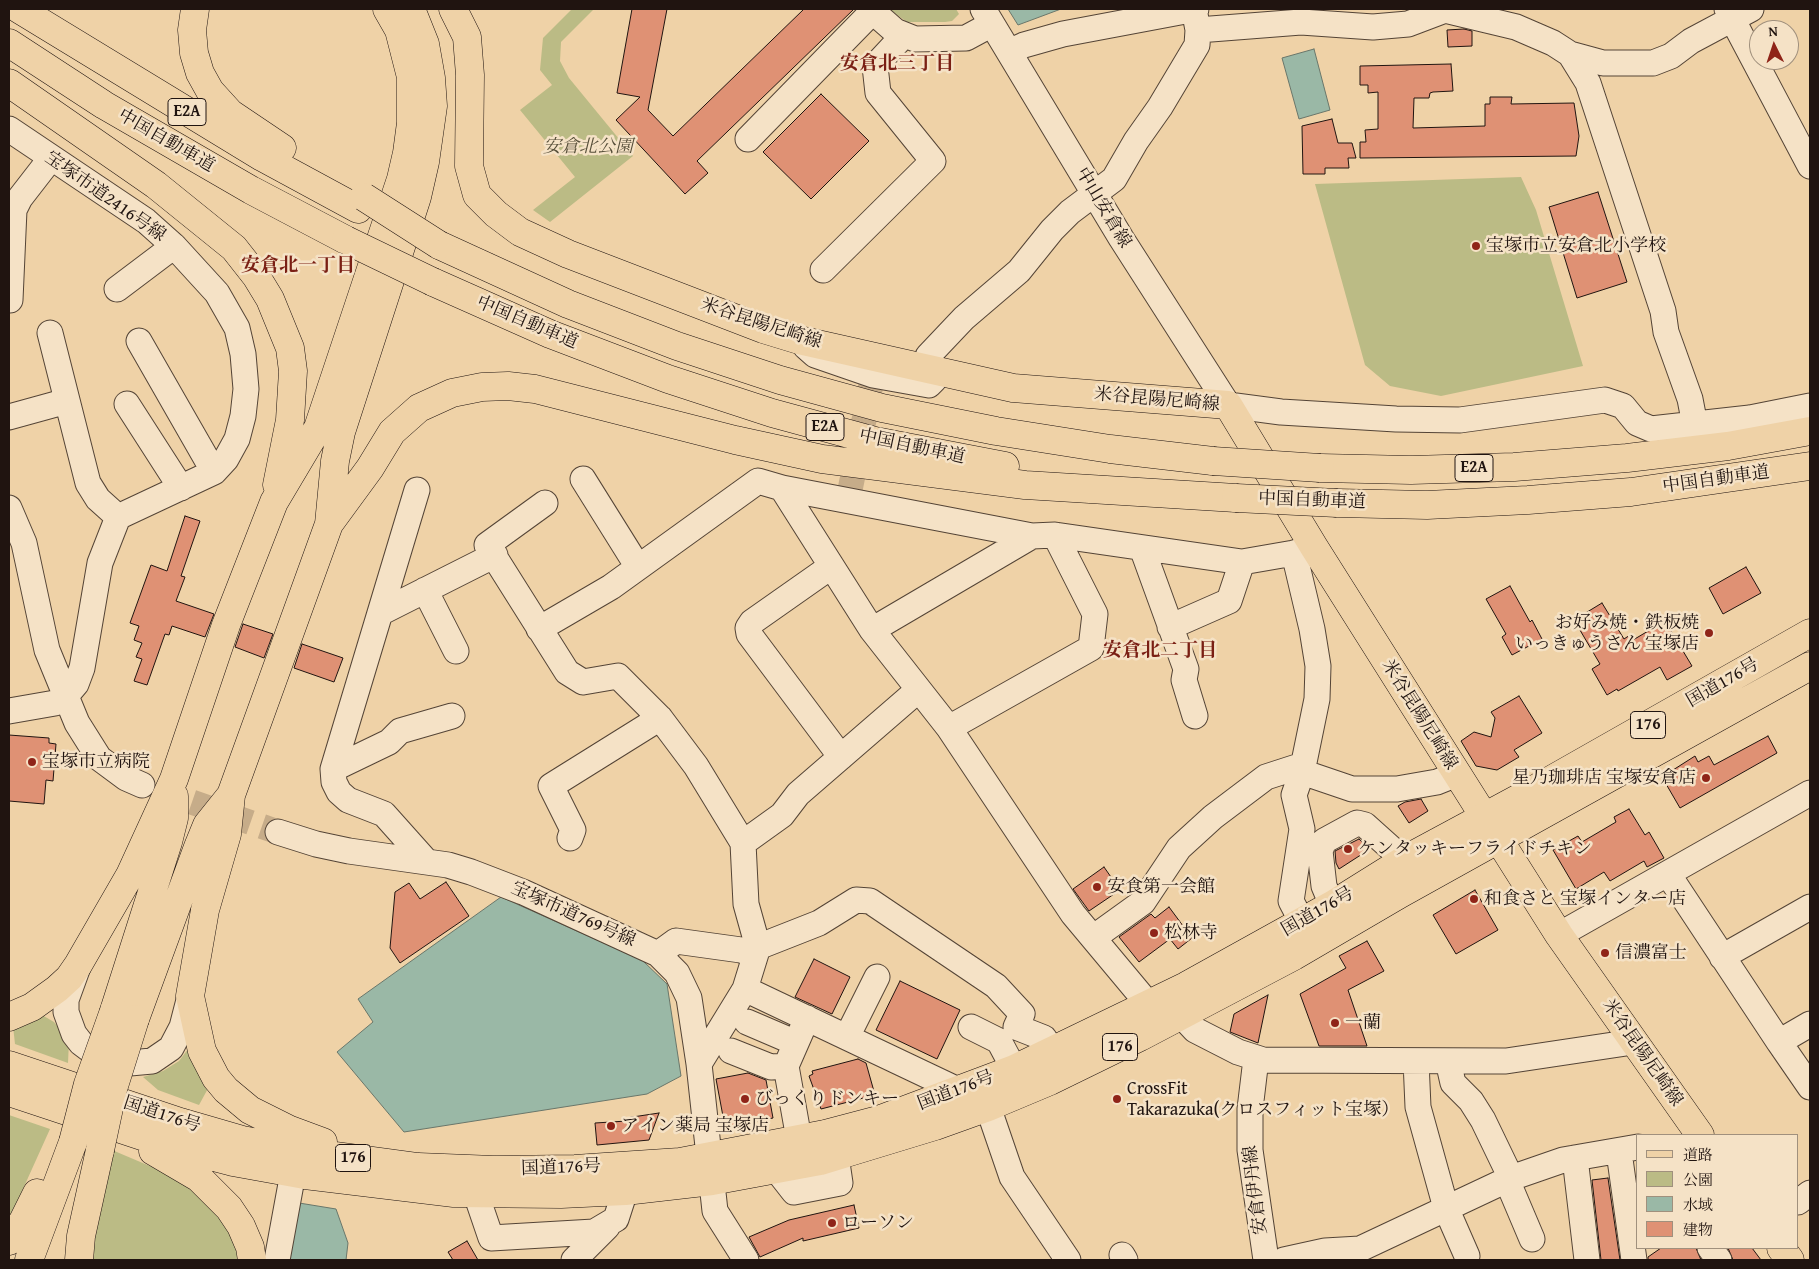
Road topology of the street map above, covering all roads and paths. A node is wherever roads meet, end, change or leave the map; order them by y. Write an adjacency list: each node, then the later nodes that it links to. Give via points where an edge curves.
1 (19, 9): 21 (main road, 中国自動車道 / E2A, via 262,156)
2 (195, 9): 21 (main road, via 192,30 194,53 210,91 230,112)
3 (387, 9): 43 (main road, via 399,30 411,77 411,123 401,179 318,428)
4 (411, 9): 47 (main road, via 425,44 431,78 431,133 417,197 341,432)
5 (453, 9): 28 (main road, 米谷昆陽尼崎線, via 467,37 469,166 477,195 496,214 520,232 568,254 763,329)
6 (872, 10): 11 (street); 17 (street)
7 (1737, 12): 14 (street, via 1671,56 1653,63 1603,63); 19 (street)
8 (1150, 13): 9 (street); 13 (street, via 1063,34)
9 (1196, 16): 14 (street, via 1373,26 1408,24 1445,10 1516,27); 20 (street, via 1197,45 1114,180)
10 (988, 17): 11 (street, via 966,38 915,39); 13 (street, 中山安倉線)
11 (903, 36): 23 (street, via 875,66 878,93 934,161)
12 (9, 43): 42 (main road, 中国自動車道 / E2A, bridge, via 104,105 250,190 346,240 550,334 668,379 772,413 875,441 991,464)
13 (1009, 52): 20 (street, 中山安倉線)
14 (1570, 54): 34 (street, via 1591,93 1663,311 1666,332 1690,399)
15 (9, 83): 43 (main road, via 156,185 234,248 256,276 270,299 290,348 293,371 290,420)
16 (9, 129): 18 (street, 宝塚市道2416号線)
17 (748, 139)
18 (51, 158): 22 (street, 宝塚市道2416号線, via 146,221); 25 (street, via 14,210)
19 (1810, 166)
20 (1095, 194): 28 (street, via 1070,212 1020,271 964,318 928,356); 31 (street, 中山安倉線)
21 (361, 203): 35 (main road, 中国自動車道 / E2A, bridge, via 439,245 568,304 677,346 780,380 882,408 1110,449 1212,461 1411,470 1514,467 1627,458 1728,446)
22 (174, 246): 24 (street); 37 (street, 宝塚市道2416号線, via 217,293 237,328 243,354 246,389 243,416 237,439)
23 (824, 270)
24 (116, 289)
25 (10, 300)
26 (50, 333): 29 (street)
27 (139, 341): 37 (street)
28 (932, 369): 31 (main road, 米谷昆陽尼崎線, via 1013,388)
29 (68, 400): 33 (street); 46 (street, via 88,483 98,499)
30 (127, 404): 39 (street)
31 (1228, 405): 34 (street, via 1396,420 1460,420 1605,400 1622,406 1637,423 1652,429); 50 (main road, 米谷昆陽尼崎線)
32 (1810, 406): 34 (street)
33 (9, 417)
34 (1695, 425)
35 (1810, 431)
36 (1810, 466): 42 (main road, 中国自動車道 / E2A, bridge, via 1631,492 1528,500 1427,504)
37 (214, 472): 39 (street, 宝塚市道2416号線)
38 (583, 479): 53 (street)
39 (181, 488): 46 (street, 宝塚市道2416号線)
40 (782, 488): 48 (street); 53 (street, via 758,481); 59 (street)
41 (417, 490): 56 (street)
42 (1236, 498): 47 (main road, via 1025,485 822,458 735,440 550,392 508,386 452,392 419,408 392,432)
43 (274, 502): 74 (main road, via 226,625)
44 (545, 502): 51 (street, via 487,544)
45 (9, 508): 64 (street, via 24,543 48,650)
46 (118, 517): 64 (street, via 100,563 81,674)
47 (329, 524): 77 (main road)
48 (1043, 536): 49 (street); 59 (street); 69 (street, via 1095,614 1091,648)
49 (1142, 548): 52 (street); 57 (street)
50 (1304, 550): 52 (street); 71 (street, via 1318,666 1317,699); 73 (main road, 米谷昆陽尼崎線)
51 (495, 555): 55 (street); 58 (street)
52 (1242, 562): 57 (street, via 1229,602)
53 (638, 568): 58 (street)
54 (826, 570): 70 (street, via 748,628 749,634)
55 (425, 590): 56 (street); 61 (street)
56 (380, 613): 72 (street)
57 (1170, 628): 67 (street, via 1186,669 1184,680)
58 (539, 629): 68 (street, via 567,672 583,682 618,676)
59 (872, 630): 63 (street)
60 (1810, 633): 78 (main road, 国道176号 / 176)
61 (456, 651)
62 (1810, 666): 81 (main road, 国道176号 / 176)
63 (918, 691): 69 (street); 70 (street)
64 (65, 697): 65 (street, via 55,703); 75 (street, via 99,758 119,774)
65 (9, 711)
66 (452, 716): 72 (street, via 400,731 389,742)
67 (1195, 716)
68 (660, 718): 80 (street, via 552,786 572,830); 82 (street, via 696,766)
69 (949, 728): 90 (street, via 1073,914)
70 (841, 757): 82 (street, via 798,794 782,815)
71 (1303, 768): 73 (street, via 1352,789 1397,789 1437,782); 88 (street, via 1294,795 1302,829 1290,901); 90 (street, via 1266,777 1213,817 1179,848 1143,902)
72 (333, 769): 84 (street, via 334,782 348,800 384,814)
73 (1457, 774): 78 (main road, 米谷昆陽尼崎線)
74 (174, 779): 94 (main road, via 130,875); 99 (main road, via 174,818)
75 (142, 785)
76 (1810, 793): 85 (street)
77 (231, 795): 97 (main road, via 227,834 205,910); 99 (main road, via 207,825)
78 (1484, 816): 81 (main road, 米谷昆陽尼崎線); 83 (main road, 国道176号 / 176)
79 (278, 832): 84 (street, 宝塚市道769号線, via 349,851)
80 (570, 838)
81 (1500, 840): 89 (main road, 米谷昆陽尼崎線); 100 (main road, 国道176号 / 176, via 1294,956)
82 (743, 842): 91 (street, via 746,904)
83 (1404, 860): 86 (main road, 国道176号 / 176); 86 (street, via 1365,824 1357,823 1324,841 1320,851 1324,886)
84 (426, 861): 92 (street, 宝塚市道769号線, via 456,867 505,885)
85 (1668, 874): 89 (street); 93 (street)
86 (1332, 905): 88 (main road, 国道176号 / 176)
87 (1810, 907): 93 (street)
88 (1302, 922): 98 (main road, 国道176号 / 176)
89 (1559, 935): 107 (main road, 米谷昆陽尼崎線)
90 (1093, 938): 98 (street)
91 (756, 951): 92 (street, via 676,941); 96 (street); 111 (street, via 819,923 856,900 870,901 996,986 1022,1014 1016,1027 1044,1038)
92 (658, 954): 115 (street, 宝塚市道769号線, via 677,973 689,998)
93 (1722, 957): 108 (street)
94 (78, 965): 97 (street, via 66,1000 66,1012 74,1034 89,1049 130,1063 152,1061 171,1048 182,1027); 101 (main road, via 69,978 46,998)
95 (877, 978): 106 (street)
96 (745, 989): 102 (street); 115 (street)
97 (190, 996): 132 (main road, via 202,1051 216,1078 236,1100 266,1118 320,1142)
98 (1149, 1005): 100 (street); 111 (main road, 国道176号 / 176)
99 (125, 1015): 120 (main road, bridge)
100 (1181, 1015): 112 (street, via 1195,1030); 126 (main road, 国道176号 / 176, via 1050,1081)
101 (9, 1017)
102 (807, 1018): 106 (street); 109 (street)
103 (747, 1022): 109 (street)
104 (1810, 1024): 108 (street)
105 (971, 1027): 118 (street, via 999,1041)
106 (847, 1037): 119 (street)
107 (1633, 1042): 114 (street, via 1506,1061); 127 (main road, 米谷昆陽尼崎線)
108 (1779, 1042): 121 (street)
109 (796, 1043): 117 (street)
110 (730, 1051): 117 (street, via 771,1067)
111 (1053, 1052): 118 (main road, 国道176号 / 176)
112 (1256, 1059): 113 (street); 157 (street, 安倉伊丹線, via 1250,1109 1250,1150)
113 (1416, 1061): 114 (street); 140 (street, via 1418,1107)
114 (1448, 1061): 135 (street, via 1453,1083 1471,1101 1483,1120)
115 (699, 1064): 133 (street, 宝塚市道769号線)
116 (9, 1065): 132 (main road, 国道176号 / 176, via 242,1140)
117 (786, 1066): 129 (street)
118 (1014, 1069): 122 (main road, 国道176号 / 176)
119 (920, 1071): 122 (street); 125 (street)
120 (101, 1086): 128 (main road, bridge); 128 (main road, bridge)
121 (1810, 1087)
122 (960, 1091): 125 (main road, 国道176号 / 176)
123 (9, 1092): 128 (main road, 国道176号 / 176)
124 (9, 1105): 128 (main road)
125 (920, 1105): 129 (main road, 国道176号 / 176, via 869,1122)
126 (988, 1107): 133 (main road, 国道176号 / 176, via 836,1156 776,1170); 156 (street, via 1012,1177)
127 (1694, 1134)
128 (84, 1136): 134 (main road, 国道176号 / 176); 143 (main road); 149 (main road); 150 (main road); 151 (main road); 152 (main road, via 180,1166 215,1193 241,1226)
129 (799, 1139): 133 (main road, 国道176号 / 176)
130 (1628, 1149): 131 (street); 144 (street)
131 (1575, 1158): 135 (street); 159 (street)
132 (418, 1167): 133 (main road, 国道176号 / 176, via 575,1169 680,1162)
133 (710, 1169): 136 (main road, 国道176号 / 176); 155 (street, 宝塚市道769号線, via 715,1211)
134 (293, 1173): 138 (main road, 国道176号 / 176, via 418,1190); 153 (street)
135 (1509, 1179): 140 (street); 142 (street)
136 (626, 1191): 138 (main road, 国道176号 / 176); 141 (street)
137 (1810, 1193): 139 (street)
138 (476, 1194): 145 (street)
139 (1799, 1201)
140 (1446, 1208): 148 (street); 158 (street, via 1360,1249 1325,1251)
141 (616, 1219): 145 (street, via 594,1232); 154 (street)
142 (1532, 1239)
143 (9, 1241)
144 (1635, 1248)
145 (492, 1249)
146 (1711, 1249): 160 (street)
147 (1782, 1249): 161 (main road)
148 (1467, 1256)
149 (29, 1260)
150 (48, 1260)
151 (79, 1260)
152 (252, 1260)
153 (277, 1260)
154 (574, 1260)
155 (746, 1260)
156 (1068, 1260)
157 (1266, 1260)
158 (1284, 1260)
159 (1587, 1260)
160 (1719, 1260)
161 (1790, 1260)

